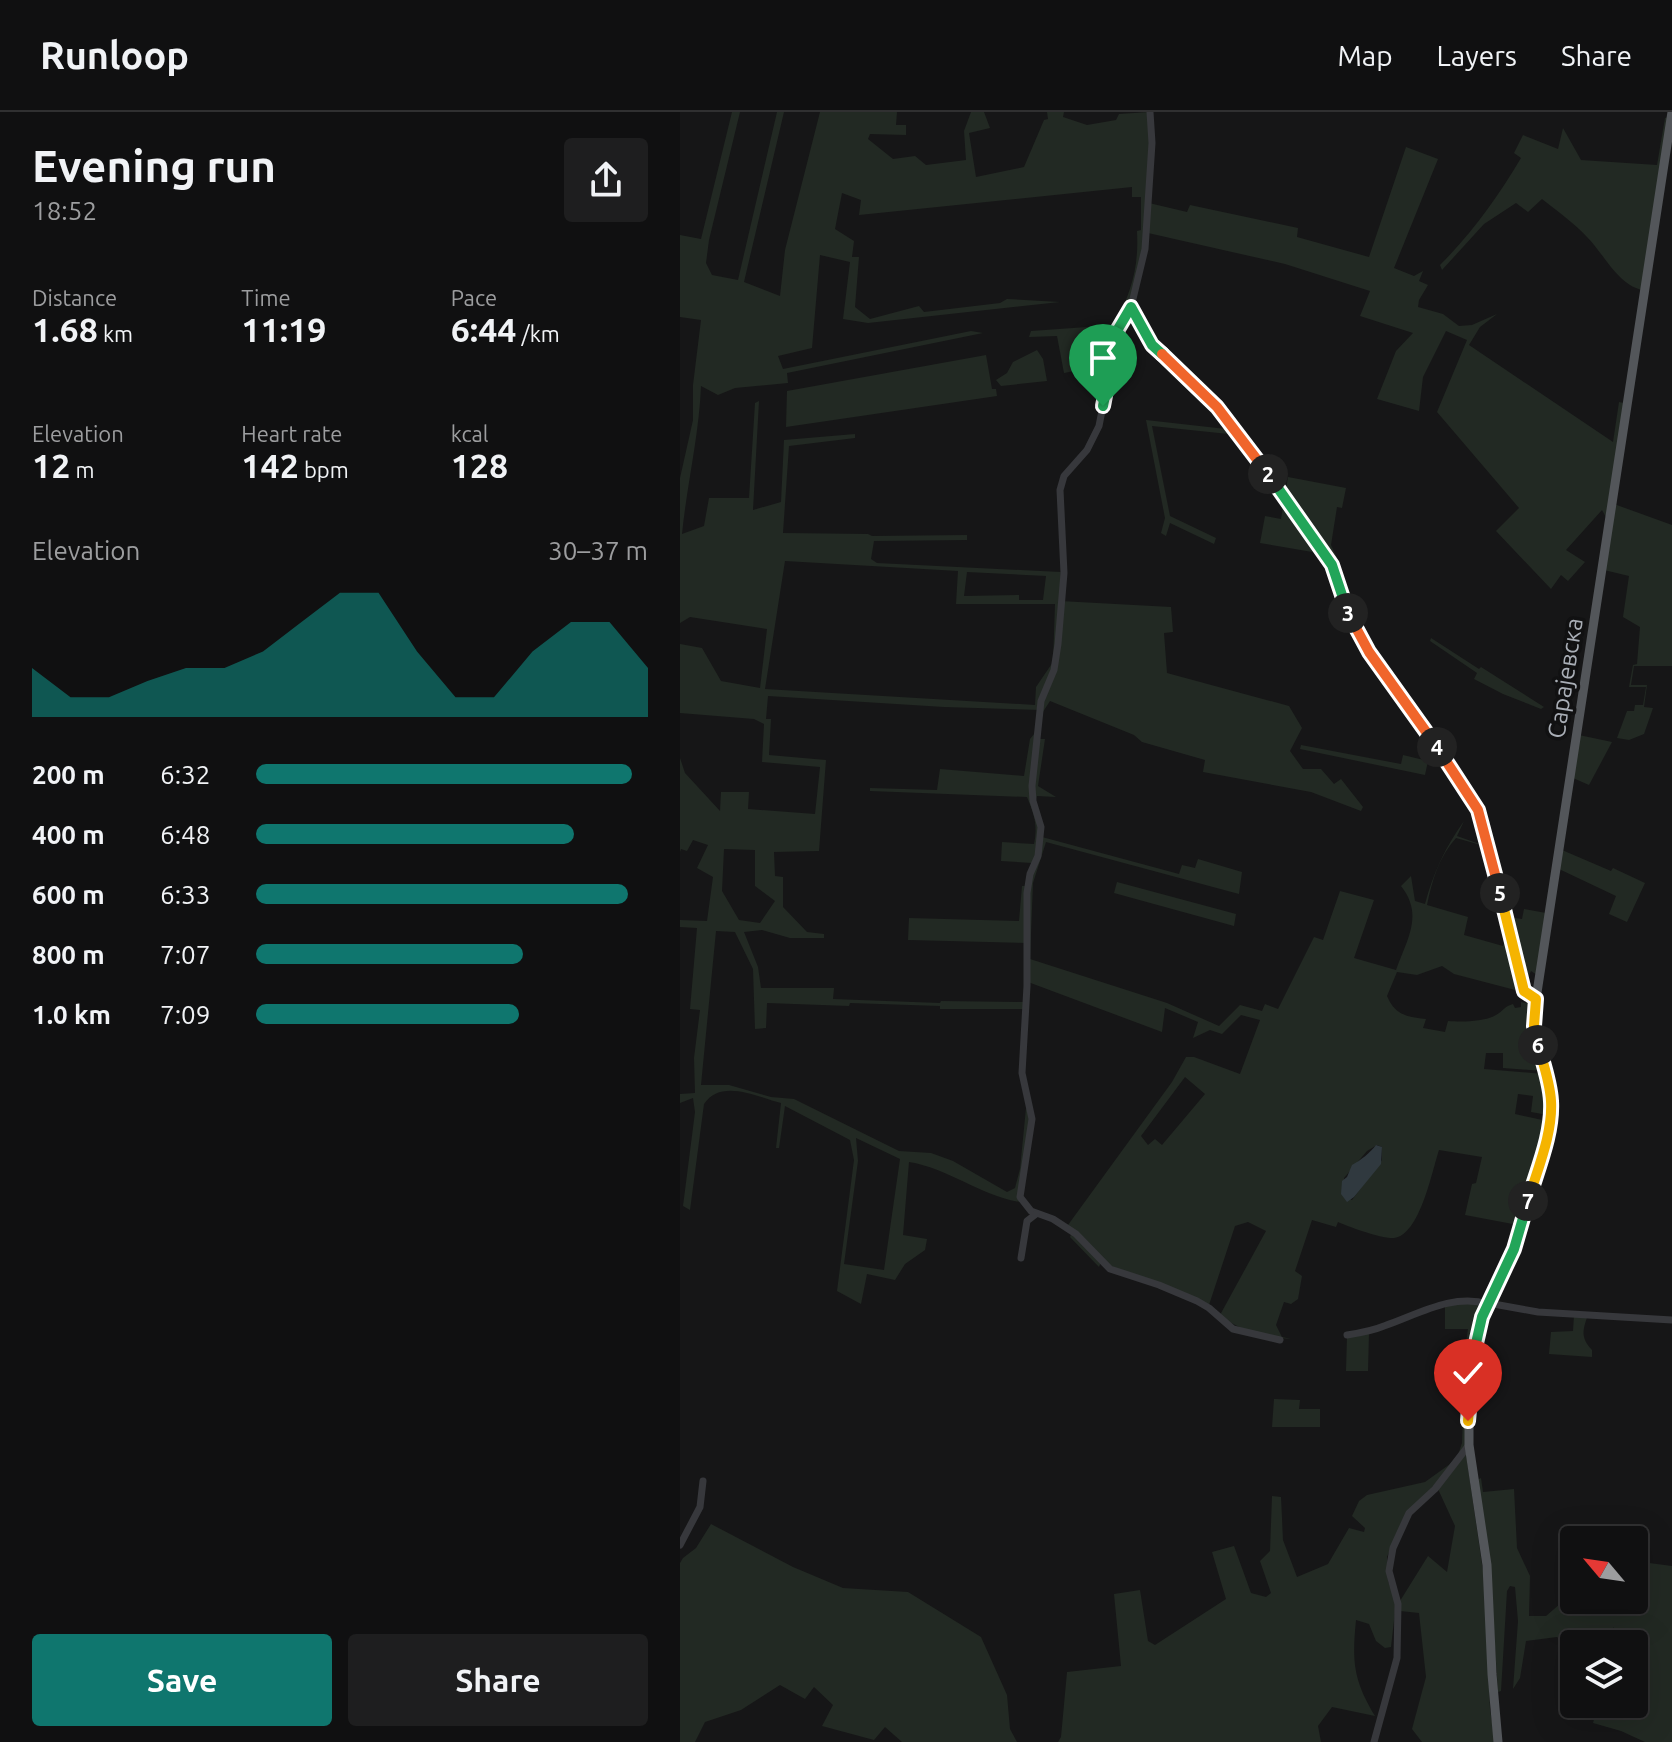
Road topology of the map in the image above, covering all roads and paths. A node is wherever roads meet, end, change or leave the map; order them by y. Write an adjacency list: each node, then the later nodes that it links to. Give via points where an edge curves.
1 (1150, 112): 3 (street, via 1145,249)
2 (1672, 112): 4 (main road, Сарајевска)
3 (1131, 307): 4 (street, via 1152,345 1225,416 1314,537 1332,565 1359,634 1478,810 1524,991); 5 (street, via 1118,329 1099,426 1060,490 1064,573 1055,664 1040,712 1032,792 1041,827 1027,893 1022,1073 1032,1119 1020,1192 1027,1208)
4 (1536, 999): 7 (main road, Сарајевска, via 1535,1033 1551,1101 1550,1125 1517,1240)
5 (1038, 1213): 6 (street, via 1027,1221); 10 (street, via 1069,1228 1118,1273 1197,1301 1233,1329)
6 (1021, 1258)
7 (1488, 1303): 8 (street, via 1538,1312); 9 (street, via 1441,1305); 11 (main road, Сарајевска, via 1475,1350)
8 (1672, 1320)
9 (1347, 1335)
10 (1280, 1340)
11 (1469, 1445): 14 (street, via 1409,1513 1393,1548 1389,1571 1398,1604 1397,1658); 15 (main road, Сарајевска, via 1487,1565)
12 (703, 1481): 13 (street, via 700,1507)
13 (680, 1545)
14 (1374, 1742)
15 (1498, 1742)

